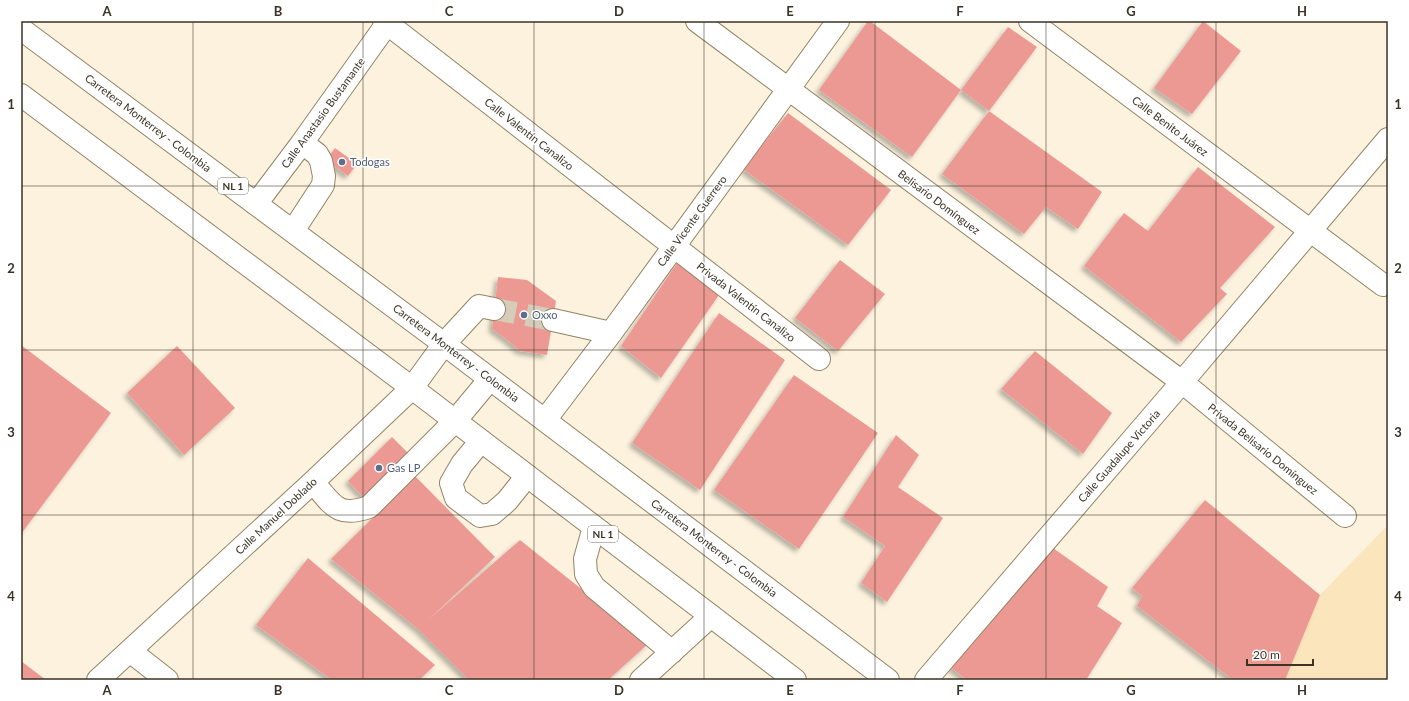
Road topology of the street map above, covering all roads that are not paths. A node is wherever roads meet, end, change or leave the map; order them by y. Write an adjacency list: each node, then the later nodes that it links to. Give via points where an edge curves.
1 (697, 21): 6 (street, Belisario Domínguez)
2 (838, 21): 6 (street, Calle Vicente Guerrero)
3 (1030, 21): 12 (street, Calle Benito Juárez)
4 (387, 22): 9 (street, Calle Anastasio Bustamante); 13 (street, Calle Valentín Canalizo)
5 (21, 28): 10 (street, Carretera Monterrey - Colombia / NL 1)
6 (788, 89): 13 (street, Calle Vicente Guerrero); 21 (street, Belisario Domínguez)
7 (21, 95): 22 (street, NL 1)
8 (1388, 139): 12 (street, Calle Guadalupe Victoria)
9 (302, 143): 10 (street, Calle Anastasio Bustamante); 11 (street, via 321,161 323,185)
10 (256, 204): 11 (street, Carretera Monterrey - Colombia / NL 1)
11 (292, 231): 18 (street, Carretera Monterrey - Colombia / NL 1)
12 (1310, 231): 14 (street, Calle Benito Juárez); 21 (street, Calle Guadalupe Victoria)
13 (673, 246): 17 (street, Calle Vicente Guerrero); 19 (street, Privada Valentín Canalizo)
14 (1383, 285)
15 (494, 309): 18 (street, Calle Manuel Doblado, via 479,306)
16 (553, 320): 17 (street)
17 (611, 333): 23 (street, Calle Vicente Guerrero)
18 (444, 344): 20 (street, Carretera Monterrey - Colombia / NL 1); 22 (street, Calle Manuel Doblado)
19 (819, 359)
20 (490, 379): 23 (street, Carretera Monterrey - Colombia / NL 1); 24 (street)
21 (1182, 382): 28 (street, Privada Belisario Domínguez); 38 (street, Calle Guadalupe Victoria)
22 (412, 388): 24 (street, NL 1); 27 (street, Calle Manuel Doblado)
23 (545, 420): 37 (street, Carretera Monterrey - Colombia / NL 1)
24 (455, 421): 25 (street, NL 1); 27 (street, via 369,507 356,512 335,508)
25 (481, 441): 26 (street, NL 1); 26 (street, via 462,464 451,483 456,498 480,516 492,514 507,501)
26 (527, 476): 29 (street, NL 1)
27 (313, 482): 31 (street, Calle Manuel Doblado)
28 (1345, 516)
29 (594, 527): 30 (street, NL 1); 32 (street, via 585,559 586,574 594,587)
30 (711, 616): 32 (street); 36 (street, NL 1)
31 (130, 651): 33 (street, Calle Manuel Doblado); 34 (street)
32 (672, 652): 35 (street)
33 (98, 680)
34 (167, 680)
35 (641, 680)
36 (795, 680)
37 (888, 680)
38 (926, 680)

